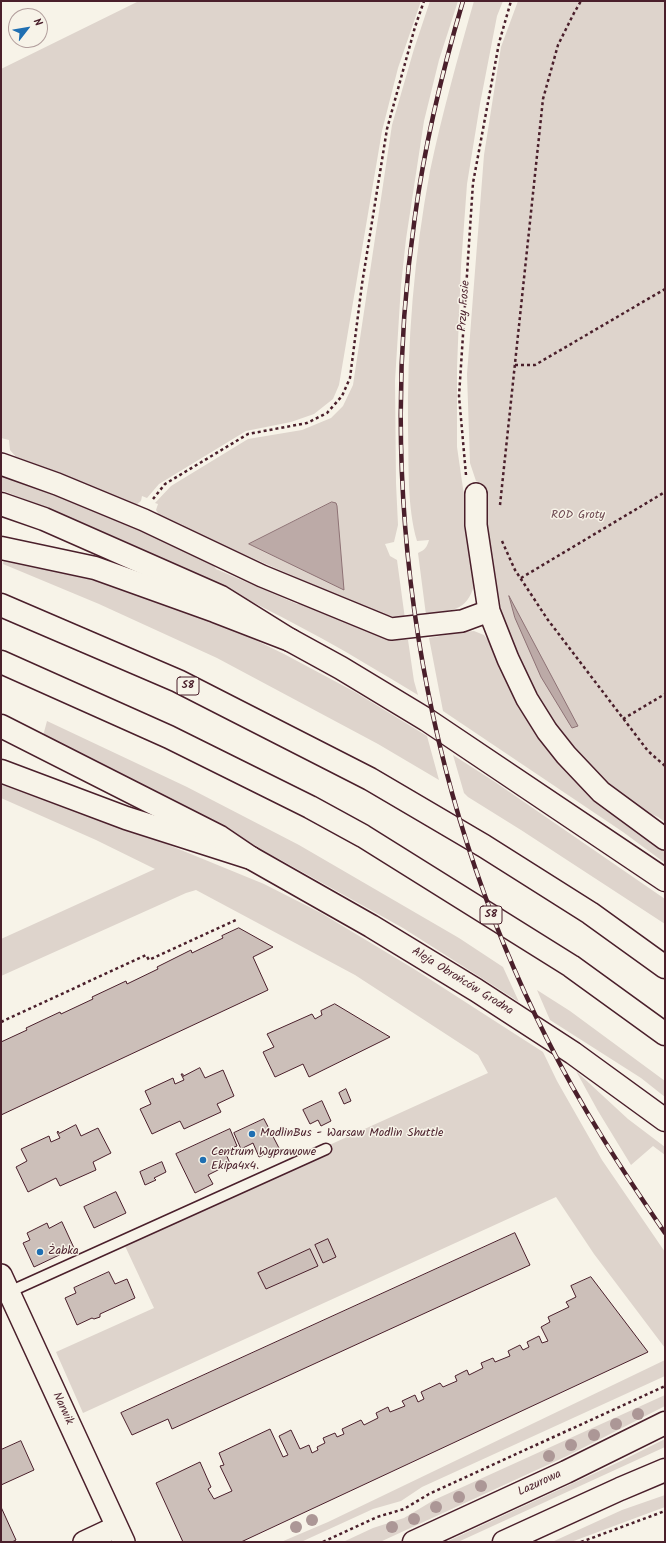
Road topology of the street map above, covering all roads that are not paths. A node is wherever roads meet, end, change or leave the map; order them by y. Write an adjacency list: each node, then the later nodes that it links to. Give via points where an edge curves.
1 (1, 464): 6 (street, via 144,520 262,576 391,629 462,621)
2 (476, 494): 6 (street, via 476,525)
3 (1, 504): 7 (main road, via 44,519 221,596)
4 (1, 548): 7 (main road, via 95,568)
5 (1, 605): 14 (main road, S8, via 178,681 370,779 484,846 590,913)
6 (489, 611): 11 (street, via 527,699 547,731 600,792)
7 (290, 640): 13 (main road, via 427,720)
8 (1, 662): 15 (main road, S8, via 169,737 363,836 571,966)
9 (1, 726): 12 (main road, via 220,837)
10 (1, 771): 12 (main road, via 126,818)
11 (665, 839)
12 (251, 858): 16 (main road, Aleja Obrońców Grodna, via 371,926 476,990 573,1053)
13 (665, 880)
14 (665, 967)
15 (665, 1034)
16 (665, 1120)
17 (326, 1149): 18 (lane)
18 (4, 1288): 21 (street, Narwik)
19 (665, 1424): 23 (main road, Lazurowa)
20 (665, 1470): 24 (main road)
21 (120, 1534): 22 (street)
22 (84, 1542)
23 (414, 1542)
24 (504, 1542)

